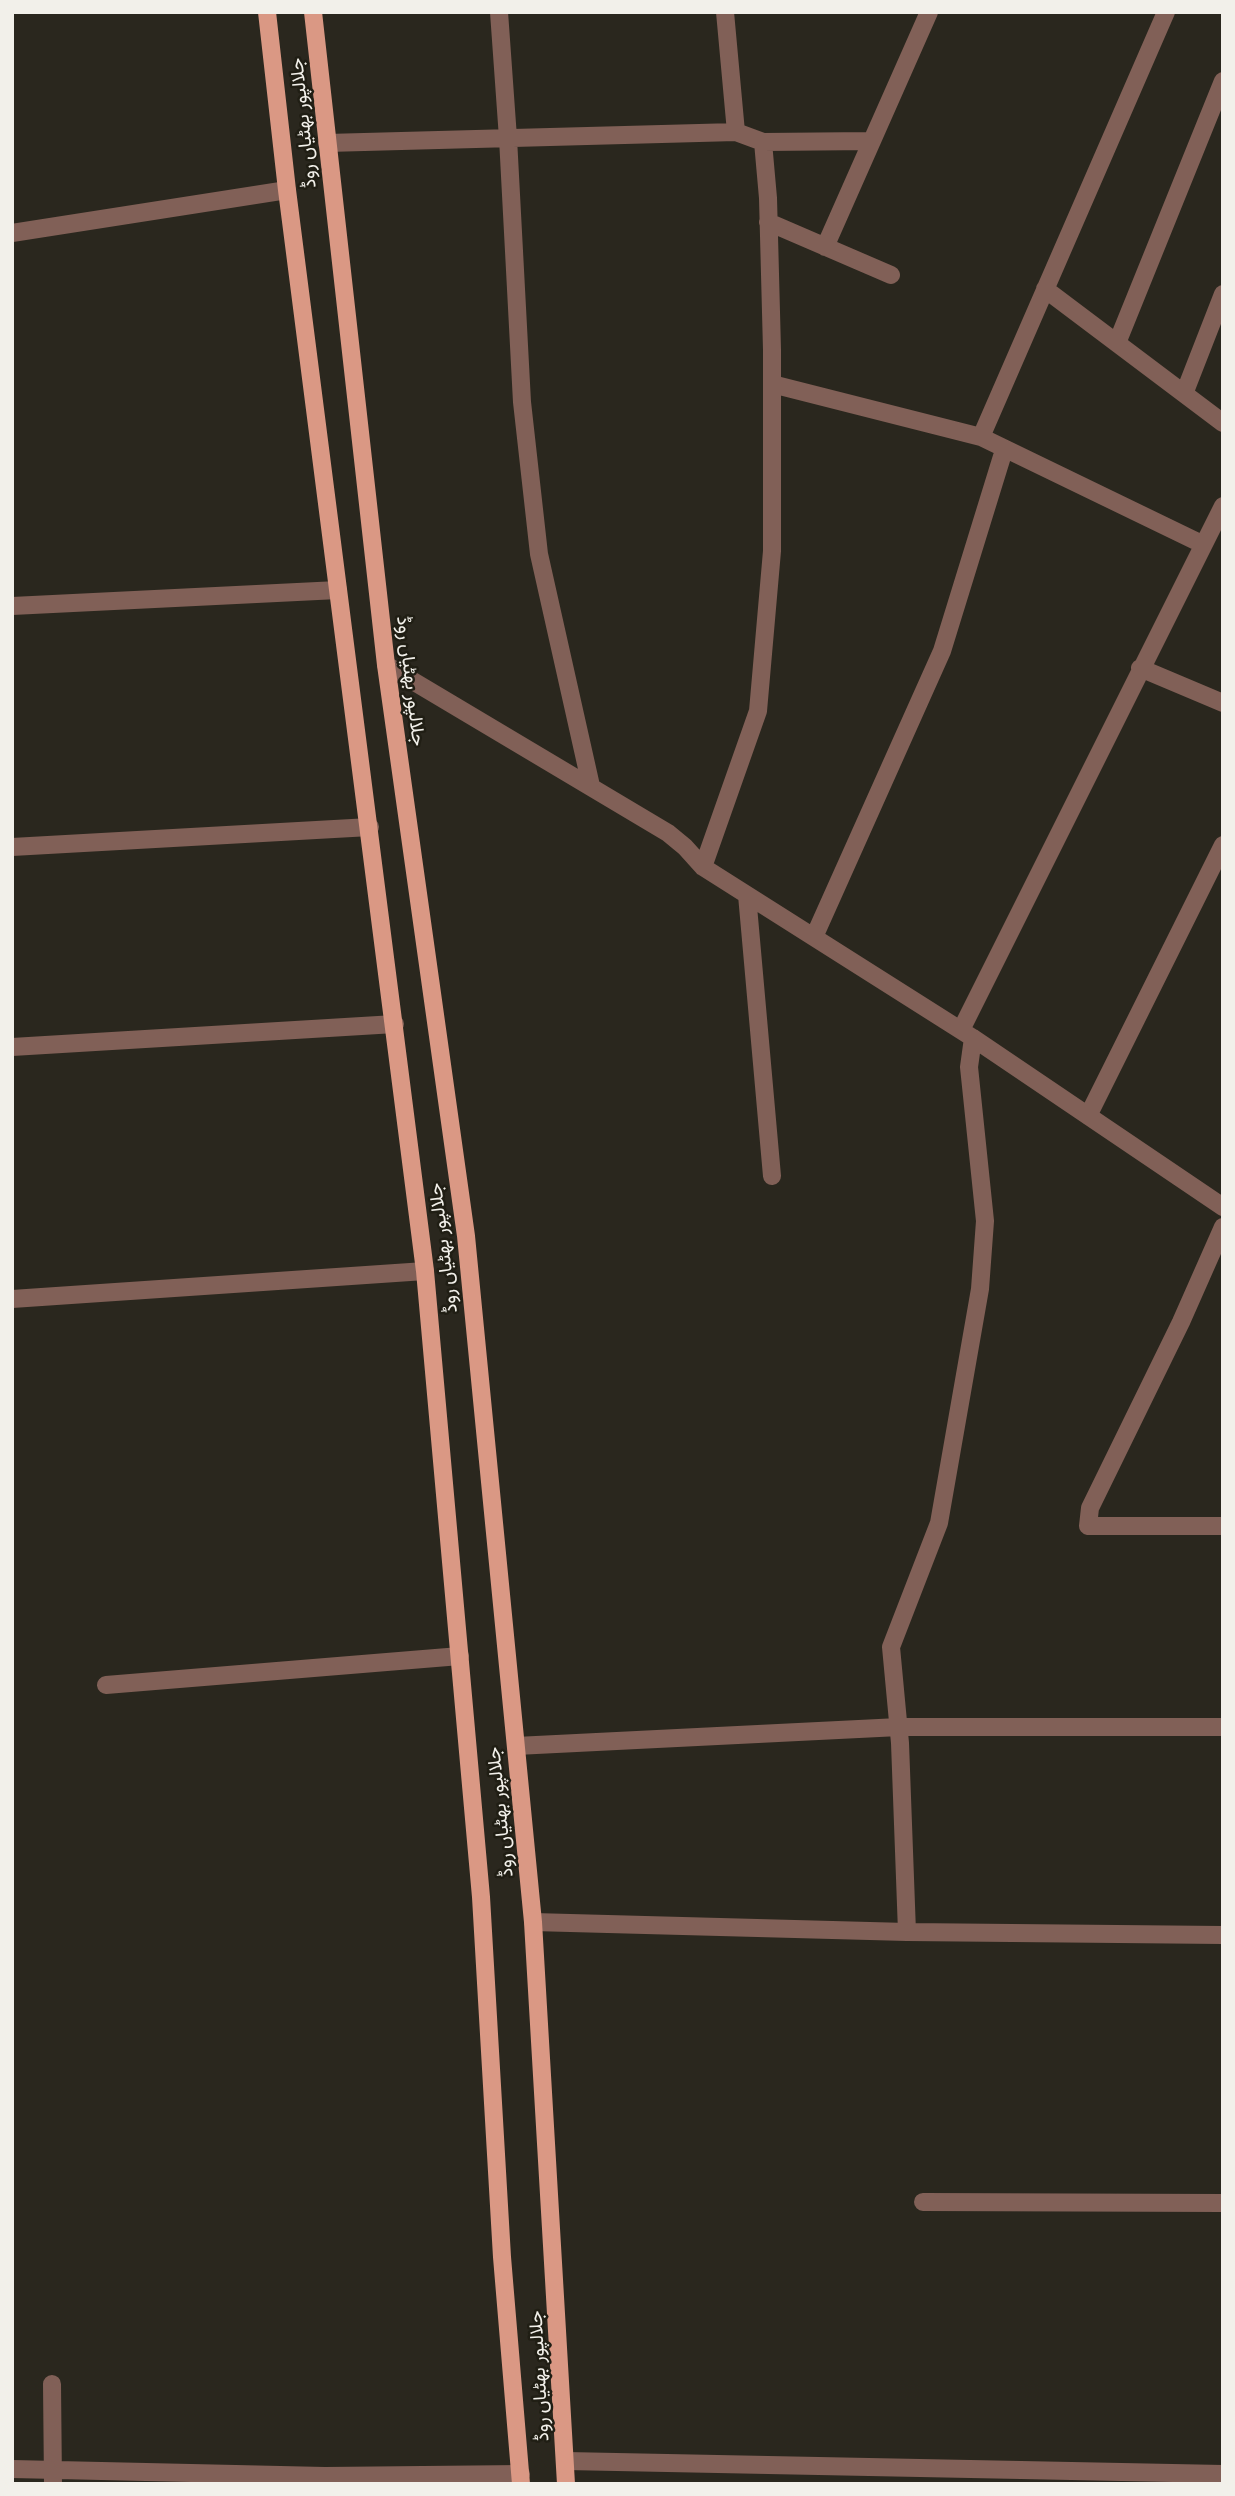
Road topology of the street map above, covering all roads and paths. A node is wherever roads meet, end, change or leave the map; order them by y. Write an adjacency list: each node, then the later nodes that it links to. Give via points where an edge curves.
1 (268, 12): 13 (main road, جلالپور بھٹیاں روڈ)
2 (313, 12): 12 (main road, جلالپور بھٹیاں روڈ)
3 (499, 12): 9 (street)
4 (725, 12): 8 (street)
5 (929, 12): 10 (street)
6 (1166, 12): 18 (street)
7 (1223, 81): 20 (street)
8 (736, 132): 9 (street); 11 (street)
9 (508, 138): 12 (street); 33 (street, via 522,402 539,554)
10 (871, 141): 11 (street); 16 (street)
11 (763, 142): 14 (street)
12 (327, 143): 30 (main road, جلالپور بھٹیاں روڈ)
13 (287, 190): 15 (street); 28 (main road, جلالپور بھٹیاں روڈ)
14 (768, 222): 16 (street); 21 (street)
15 (12, 233)
16 (825, 247): 17 (street)
17 (891, 275)
18 (1045, 289): 20 (street); 24 (street)
19 (1223, 294): 22 (street)
20 (1117, 343): 22 (street)
21 (772, 384): 24 (street); 37 (street, via 772,551 758,712)
22 (1184, 394): 23 (street)
23 (1223, 423)
24 (981, 438): 25 (street)
25 (1004, 450): 27 (street); 39 (street, via 942,651)
26 (1223, 506): 27 (street)
27 (1202, 544): 31 (street)
28 (338, 590): 29 (street); 34 (main road, جلالپور بھٹیاں روڈ)
29 (12, 606)
30 (386, 665): 33 (street); 54 (main road, جلالپور بھٹیاں روڈ, via 466,1236)
31 (1140, 668): 32 (street); 41 (street)
32 (1223, 703)
33 (591, 786): 37 (street, via 668,833)
34 (370, 827): 36 (street); 40 (main road, جلالپور بھٹیاں روڈ)
35 (1223, 845): 43 (street)
36 (12, 847)
37 (703, 867): 38 (street)
38 (747, 895): 39 (street); 44 (street)
39 (814, 937): 41 (street)
40 (395, 1024): 42 (street); 47 (main road, جلالپور بھٹیاں روڈ)
41 (967, 1034): 43 (street); 52 (street, via 985,1221 980,1289 939,1523 891,1647)
42 (12, 1047)
43 (1088, 1116): 45 (street)
44 (772, 1176)
45 (1223, 1207)
46 (1223, 1227): 49 (street, via 1090,1508 1088,1525)
47 (425, 1271): 48 (street); 50 (main road, جلالپور بھٹیاں روڈ)
48 (12, 1299)
49 (1223, 1526)
50 (460, 1656): 51 (street); 65 (main road, جلالپور بھٹیاں روڈ)
51 (106, 1685)
52 (898, 1727): 53 (street); 54 (street); 56 (street)
53 (1223, 1727)
54 (516, 1746): 55 (main road, جلالپور بھٹیاں روڈ)
55 (533, 1922): 56 (street); 61 (main road, جلالپور بھٹیاں روڈ)
56 (907, 1932): 57 (street)
57 (1223, 1935)
58 (923, 2202): 59 (street)
59 (1223, 2203)
60 (52, 2384): 64 (street)
61 (566, 2461): 63 (street); 66 (main road, جلالپور بھٹیاں روڈ)
62 (12, 2469): 64 (street)
63 (1223, 2474)
64 (53, 2477): 65 (street)
65 (521, 2479)
66 (566, 2484)

